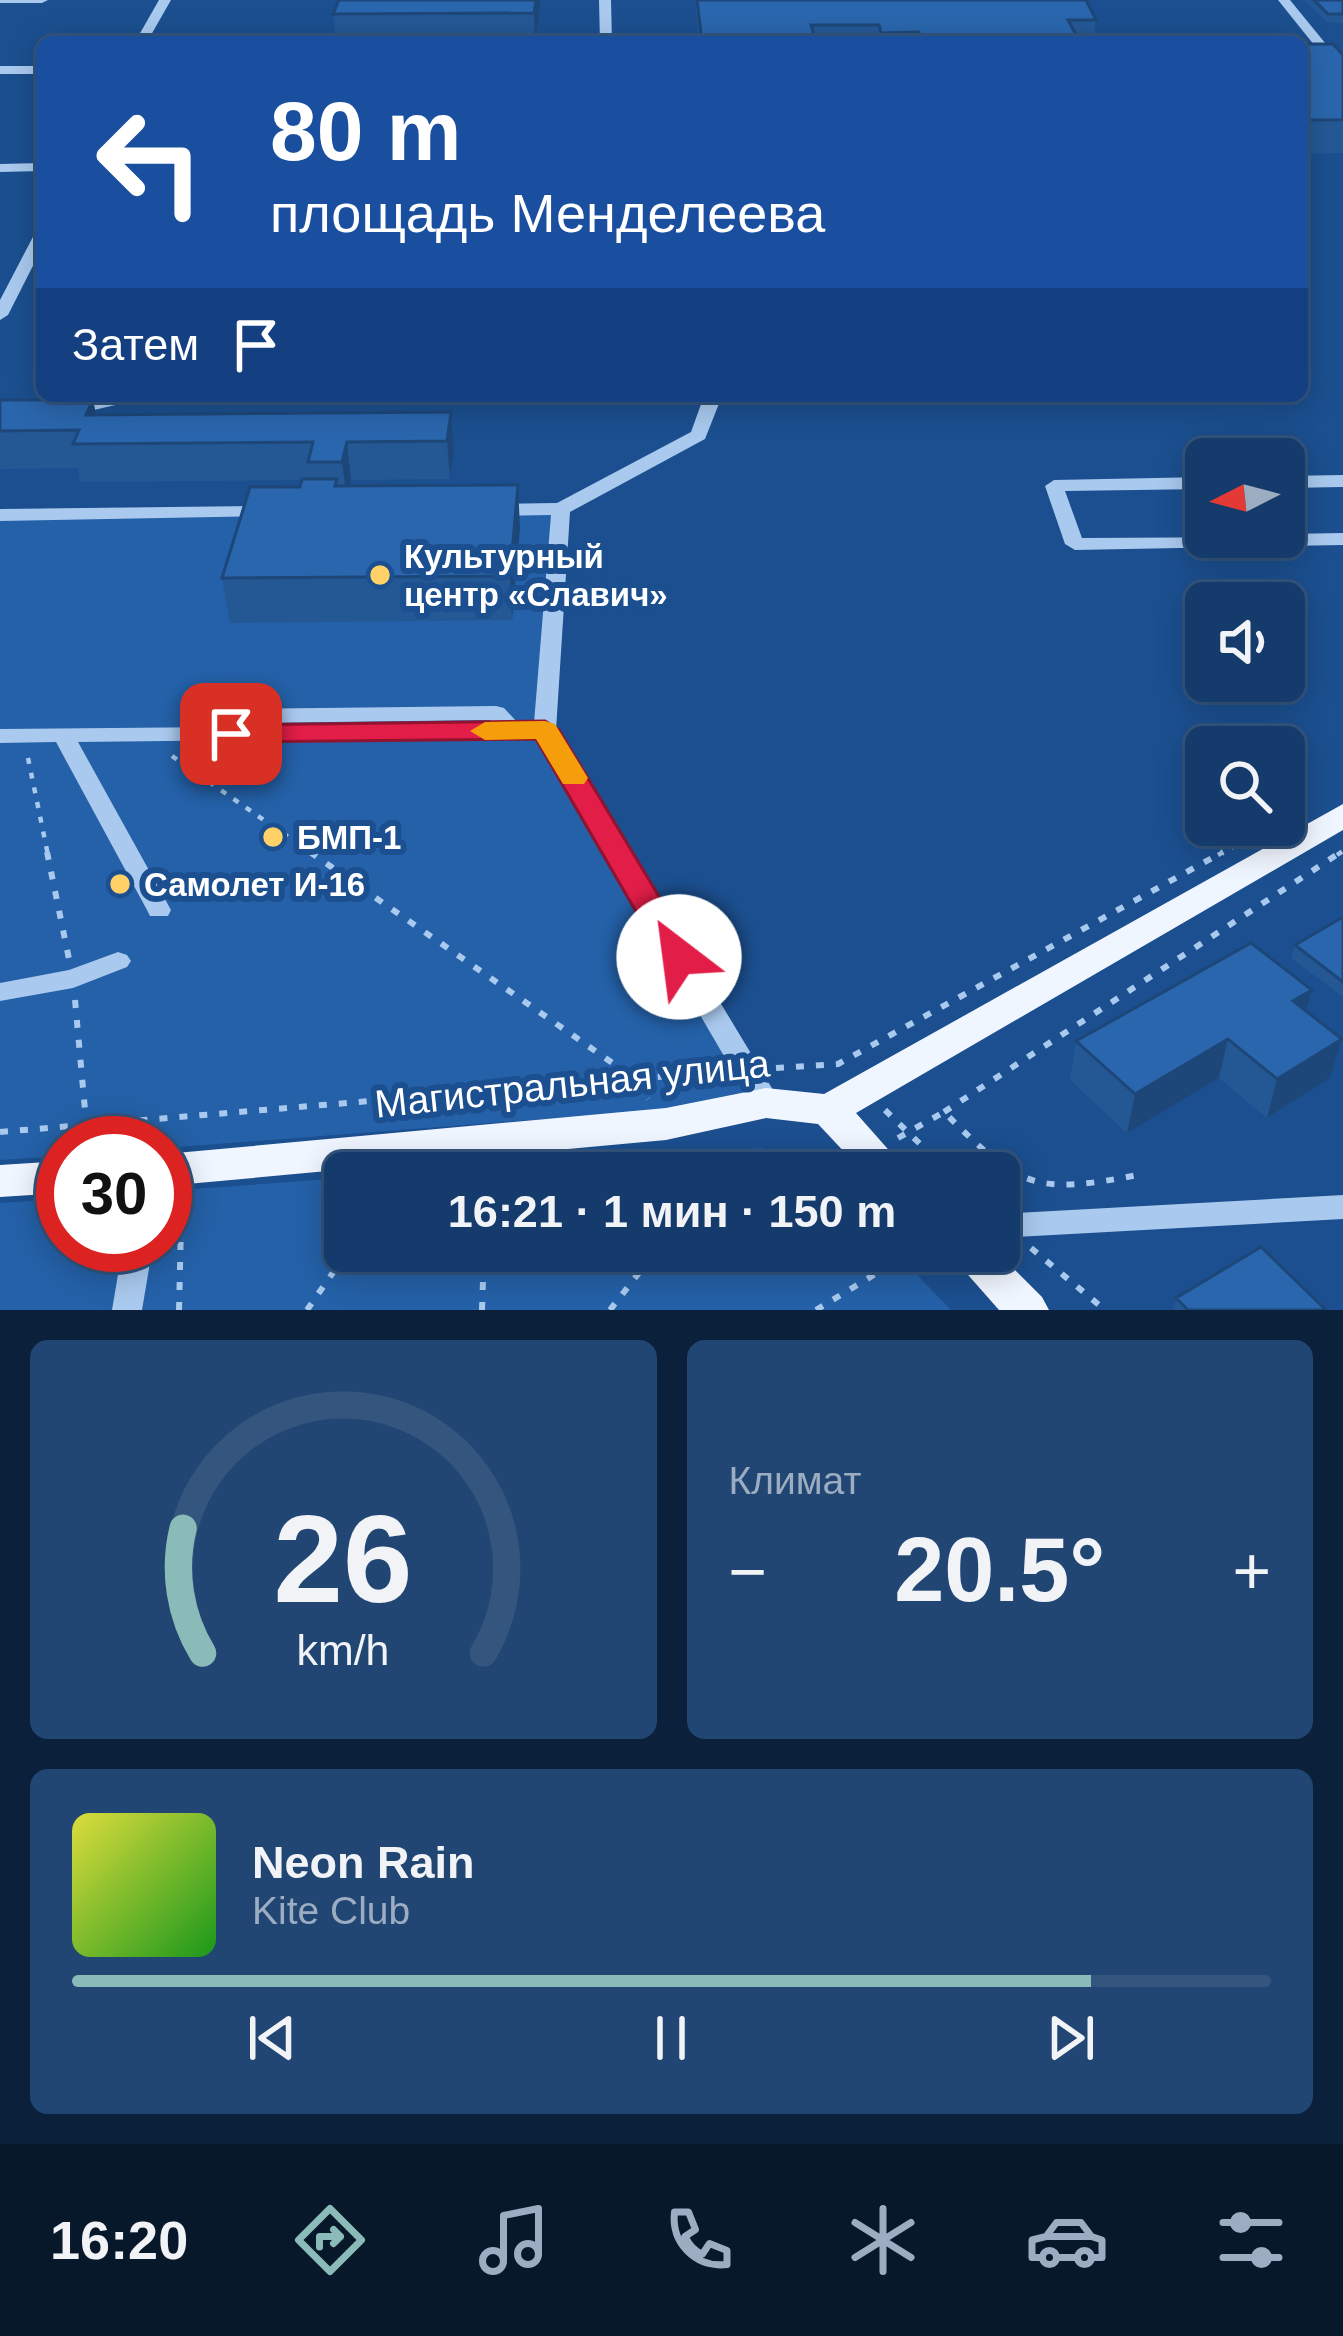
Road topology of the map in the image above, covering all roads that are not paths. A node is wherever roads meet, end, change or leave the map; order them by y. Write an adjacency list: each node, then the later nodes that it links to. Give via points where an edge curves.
1 (0, 0): 2 (street)
2 (41, 0)
3 (165, 0): 6 (street)
4 (605, 0): 7 (street)
5 (1284, 0): 10 (street)
6 (144, 36)
7 (606, 36)
8 (0, 70): 9 (street)
9 (36, 70)
10 (1343, 73)
11 (0, 167): 12 (street)
12 (36, 167)
13 (36, 245): 14 (street)
14 (0, 315)
15 (106, 402): 17 (street)
16 (711, 402): 21 (street, via 698,435)
17 (56, 414)
18 (1343, 481): 19 (street)
19 (1305, 482)
20 (1185, 483): 27 (street, via 1054,486 1075,544)
21 (561, 509): 22 (street); 28 (street)
22 (469, 510)
23 (284, 512): 24 (street)
24 (0, 514)
25 (1343, 539): 26 (street)
26 (1305, 540)
27 (1185, 542)
28 (545, 730): 29 (street); 35 (street)
29 (63, 735): 30 (street); 32 (street)
30 (12, 736)
31 (1343, 815): 36 (main road)
32 (159, 910)
33 (118, 961): 34 (street)
34 (0, 992)
35 (756, 1086): 36 (main road, Магистральная улица); 38 (main road, Магистральная улица, via 666,1124)
36 (829, 1110): 37 (main road)
37 (869, 1152)
38 (192, 1167)
39 (36, 1179): 40 (main road)
40 (0, 1181)
41 (1343, 1207): 42 (street)
42 (1020, 1225)
43 (133, 1272): 45 (street)
44 (989, 1272): 46 (main road)
45 (127, 1310)
46 (1027, 1310)

